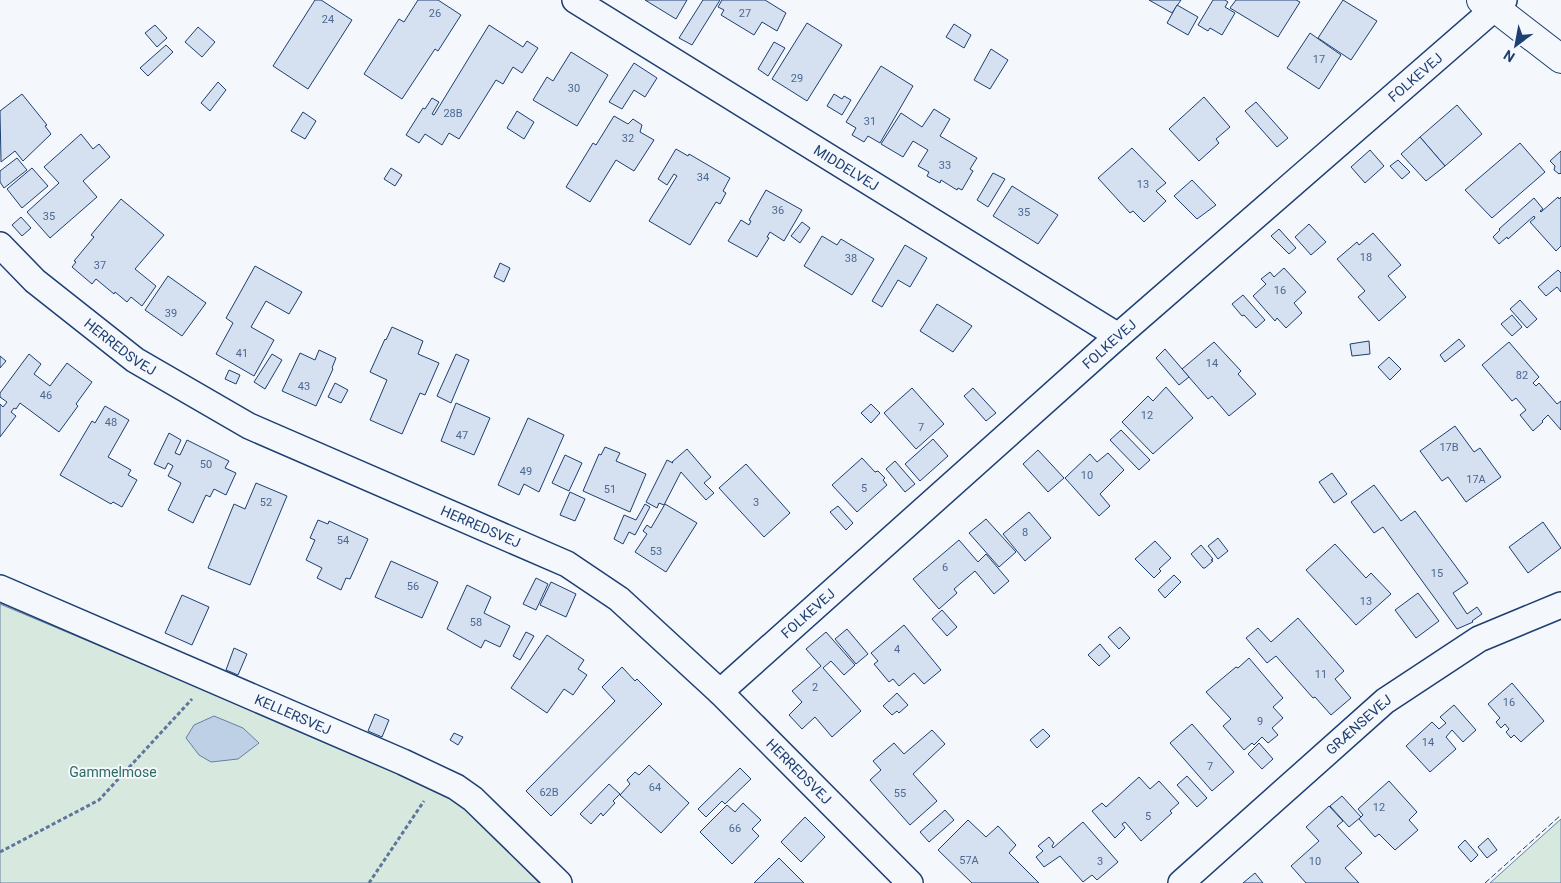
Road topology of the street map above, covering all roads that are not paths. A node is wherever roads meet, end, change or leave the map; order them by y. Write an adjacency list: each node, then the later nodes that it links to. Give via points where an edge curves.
1 (576, 0): 5 (street, MIDDELVEJ)
2 (1493, 3): 3 (street); 5 (street, FOLKEVEJ)
3 (1561, 59)
4 (0, 245): 8 (street, HERREDSVEJ, via 35,282 135,360 249,426 568,564 619,599)
5 (1118, 336): 8 (street, FOLKEVEJ)
6 (0, 588): 9 (street, KELLERSVEJ, via 439,778 473,799)
7 (1561, 606): 11 (street, GRÆNSEVEJ, via 1479,639 1386,701)
8 (720, 692): 10 (street, HERREDSVEJ)
9 (559, 883)
10 (910, 883)
11 (1181, 883)

